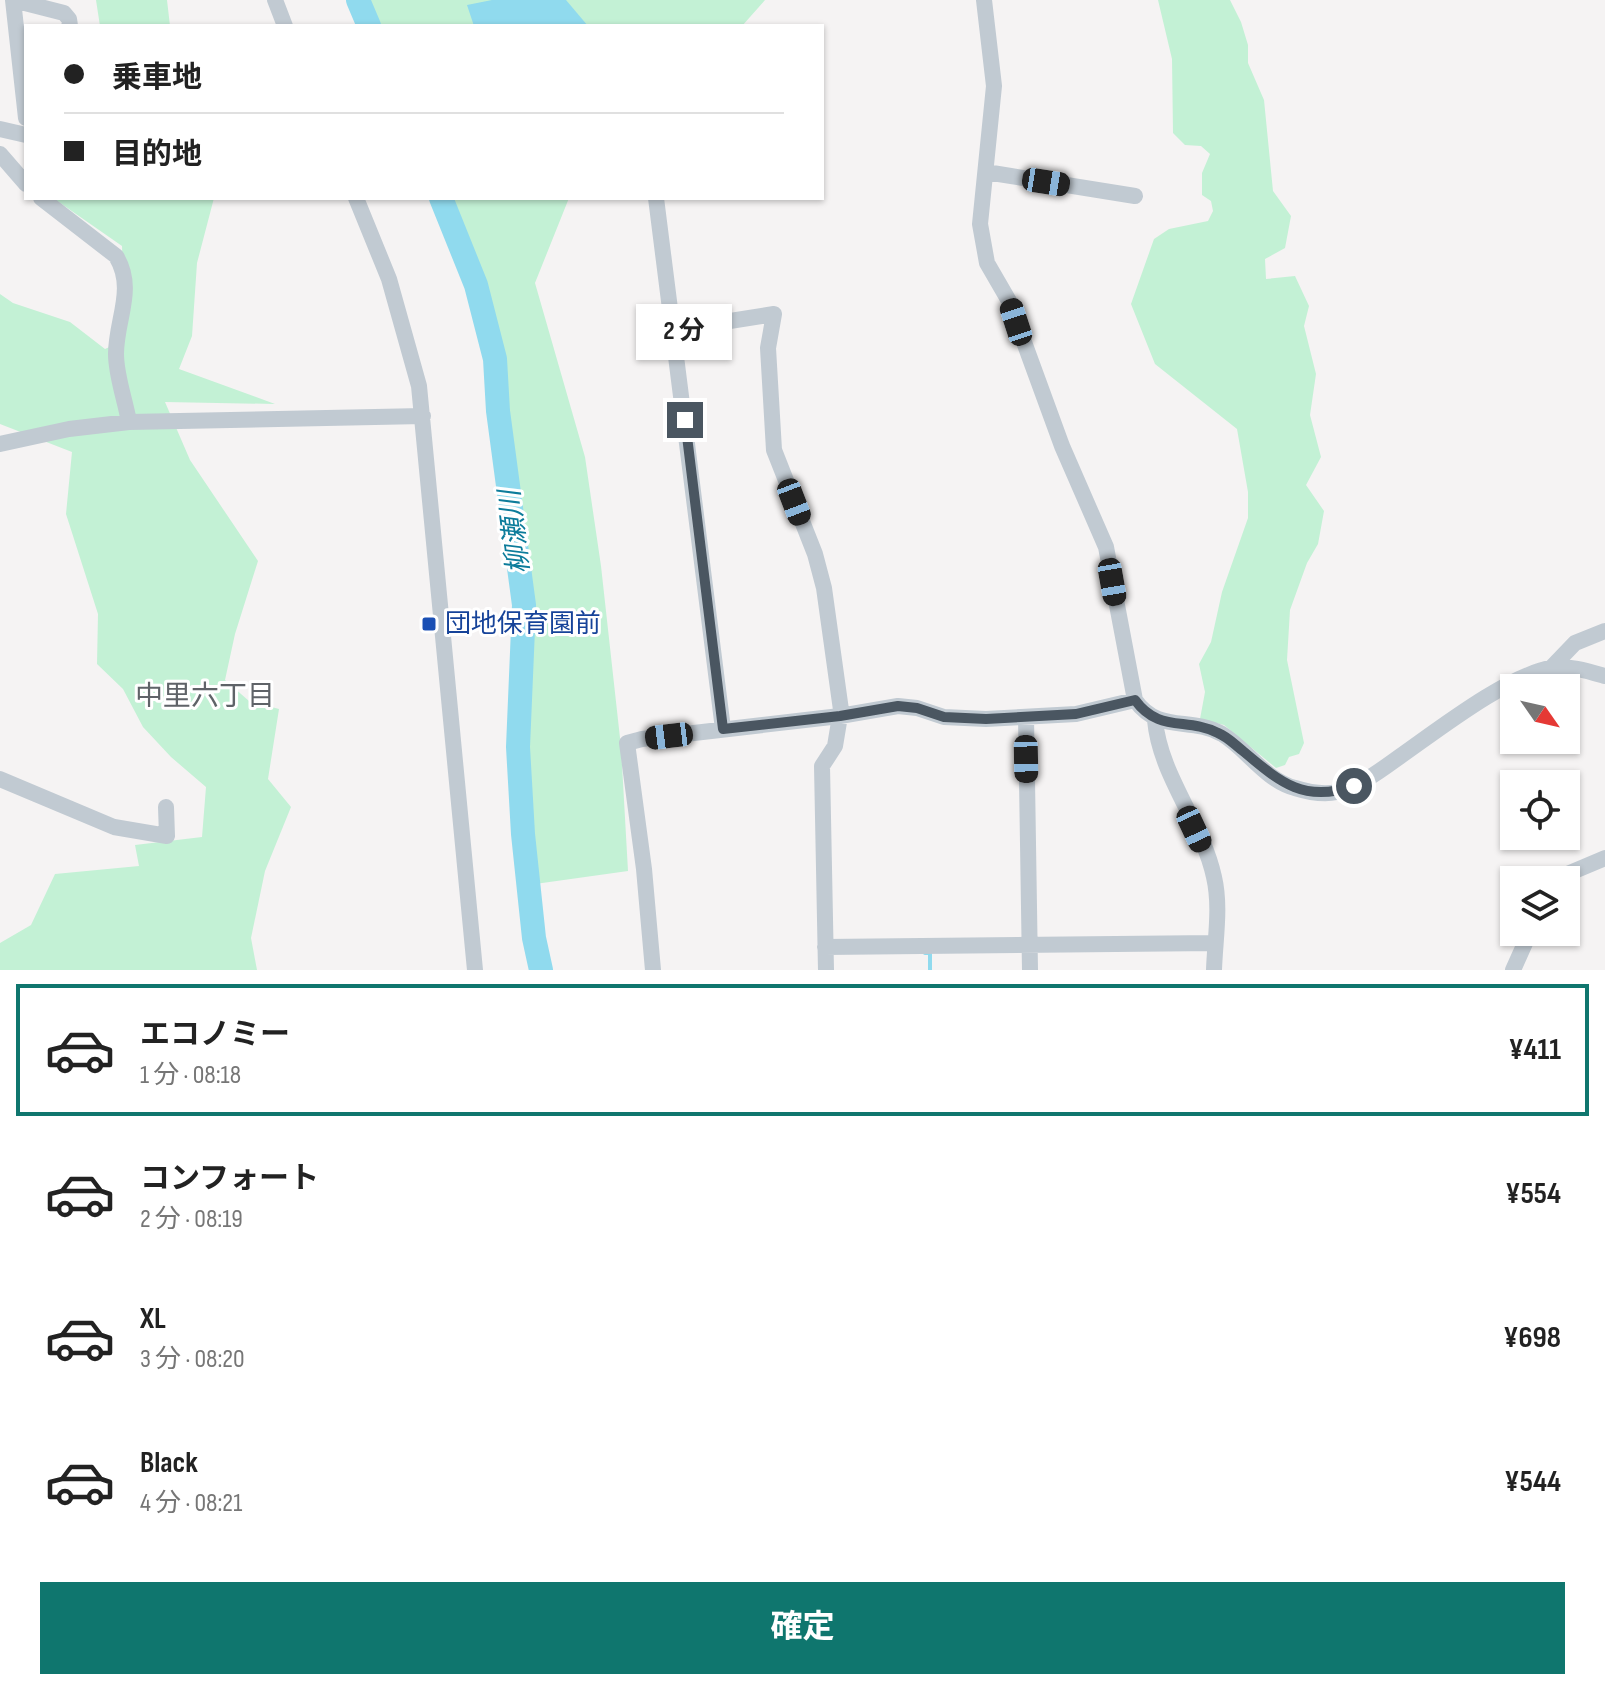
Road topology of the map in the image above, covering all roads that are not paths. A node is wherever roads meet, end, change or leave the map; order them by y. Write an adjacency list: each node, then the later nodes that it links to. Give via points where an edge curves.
1 (13, 0): 4 (street, via 64,13); 6 (street)
2 (275, 0): 5 (street)
3 (984, 0): 10 (street, via 994,86)
4 (70, 24)
5 (284, 24)
6 (24, 100)
7 (0, 129): 8 (street)
8 (24, 135)
9 (0, 154): 11 (street)
10 (986, 172): 12 (street); 23 (street, via 980,224 984,252 1009,301 1057,434 1106,547)
11 (24, 182)
12 (1135, 196)
13 (44, 200): 18 (street, via 123,267 126,296 116,366)
14 (357, 200): 17 (street, via 402,321)
15 (656, 200): 16 (street)
16 (673, 330): 24 (street, via 774,314 768,348 774,450 824,588); 27 (street)
17 (423, 416): 18 (street); 36 (street)
18 (129, 422): 19 (street)
19 (0, 444)
20 (1605, 631): 21 (street, via 1575,643)
21 (1551, 668): 22 (street); 26 (street, via 1479,702 1374,775 1334,792 1283,783 1216,731)
22 (1605, 676)
23 (1135, 700): 25 (street, via 1076,714); 26 (street)
24 (840, 716): 25 (street, via 898,706 944,717); 27 (street); 35 (street, via 835,746 822,766)
25 (1026, 717): 33 (street)
26 (1155, 720): 32 (street, via 1159,746 1214,873)
27 (723, 729): 37 (street, via 627,743)
28 (0, 779): 29 (street, via 114,827 167,836)
29 (166, 807)
30 (1605, 858): 31 (street)
31 (1580, 869)
32 (1215, 943): 33 (street); 40 (street)
33 (1029, 944): 35 (street); 39 (street)
34 (1524, 946): 41 (street)
35 (825, 947): 38 (street)
36 (475, 970)
37 (653, 970)
38 (826, 970)
39 (1030, 970)
40 (1214, 970)
41 (1513, 970)

